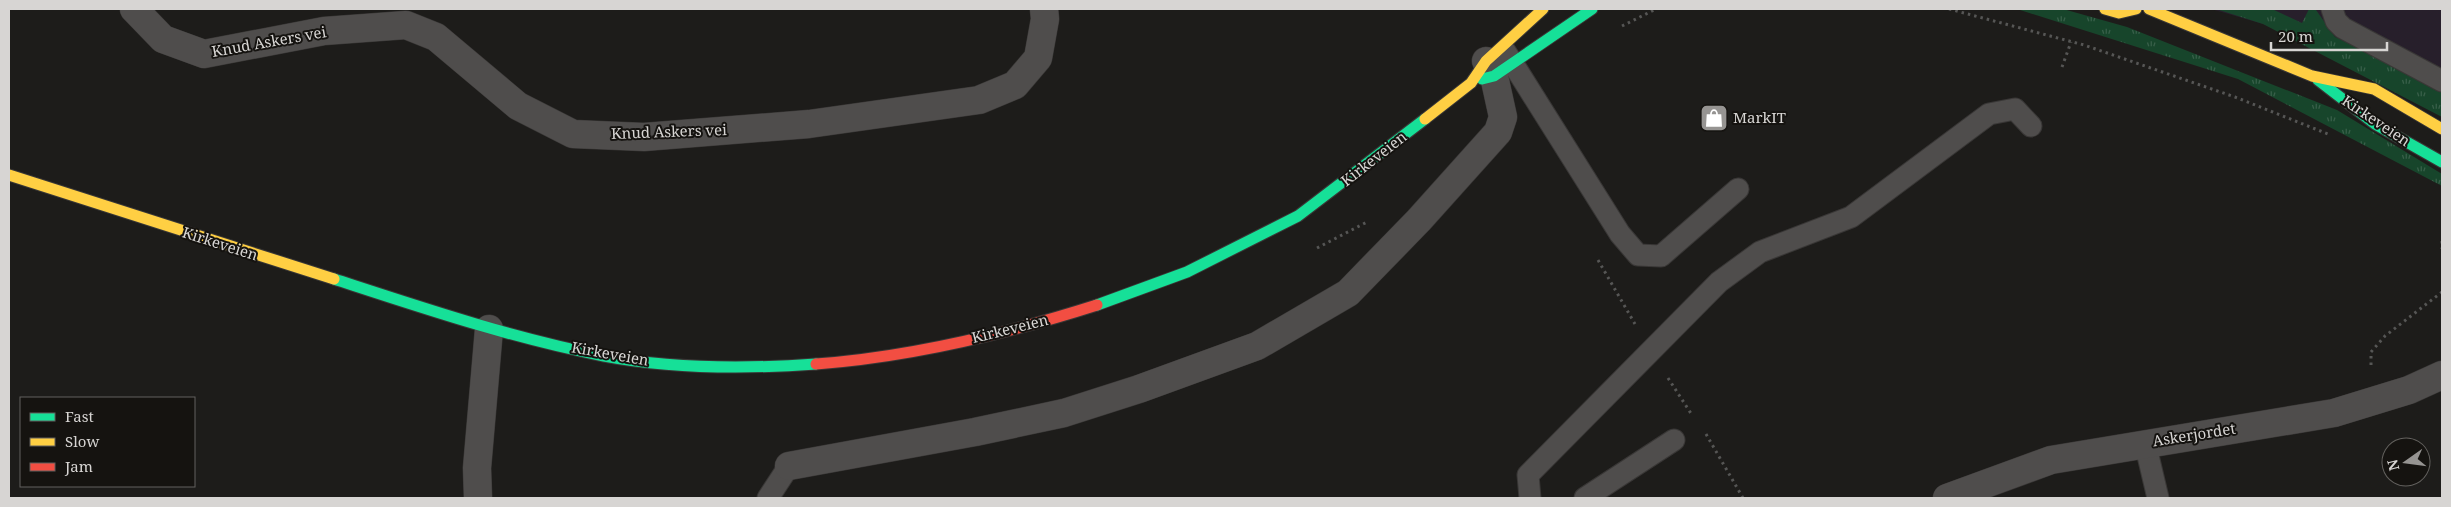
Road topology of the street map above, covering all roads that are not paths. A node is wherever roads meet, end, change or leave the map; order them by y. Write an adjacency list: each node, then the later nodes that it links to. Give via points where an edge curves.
1 (134, 9): 2 (street, Knud Askers vei, via 163,39 204,54 324,31 406,26 436,37 518,106 573,134 644,136 809,124 979,100 1015,85 1038,58)
2 (1044, 9)
3 (1544, 9): 9 (main road, Kirkeveien)
4 (1592, 9): 9 (main road, Kirkeveien)
5 (2105, 9): 6 (main road, via 2119,13)
6 (2136, 9)
7 (2149, 9): 10 (main road, Kirkeveien)
8 (2332, 9): 11 (lane, via 2336,21 2343,28)
9 (1493, 66): 16 (lane, via 1638,255 1661,256); 17 (main road, Kirkeveien, via 1298,216 1187,272 1113,300 1018,328 909,352 842,362 736,367 679,365 605,356); 21 (street, via 1503,117 1498,132 1348,293 1257,346 1139,390 1064,413)
10 (2312, 76): 13 (main road, Kirkeveien, via 2374,89); 14 (main road, Kirkeveien, via 2375,124)
11 (2442, 81)
12 (2031, 126): 24 (lane, via 2015,109 1988,114 1851,217 1760,252 1719,282 1528,475)
13 (2442, 129)
14 (2442, 162)
15 (9, 175): 17 (main road, Kirkeveien)
16 (1738, 189)
17 (489, 329): 22 (street, via 477,468)
18 (2442, 375): 20 (street, Askerjordet, via 2378,401 2334,413)
19 (1674, 440): 25 (lane)
20 (2145, 443): 26 (street, Askerjordet, via 2051,460); 27 (lane)
21 (789, 466): 23 (lane)
22 (478, 498)
23 (768, 498)
24 (1530, 498)
25 (1586, 498)
26 (1947, 498)
27 (2158, 498)

